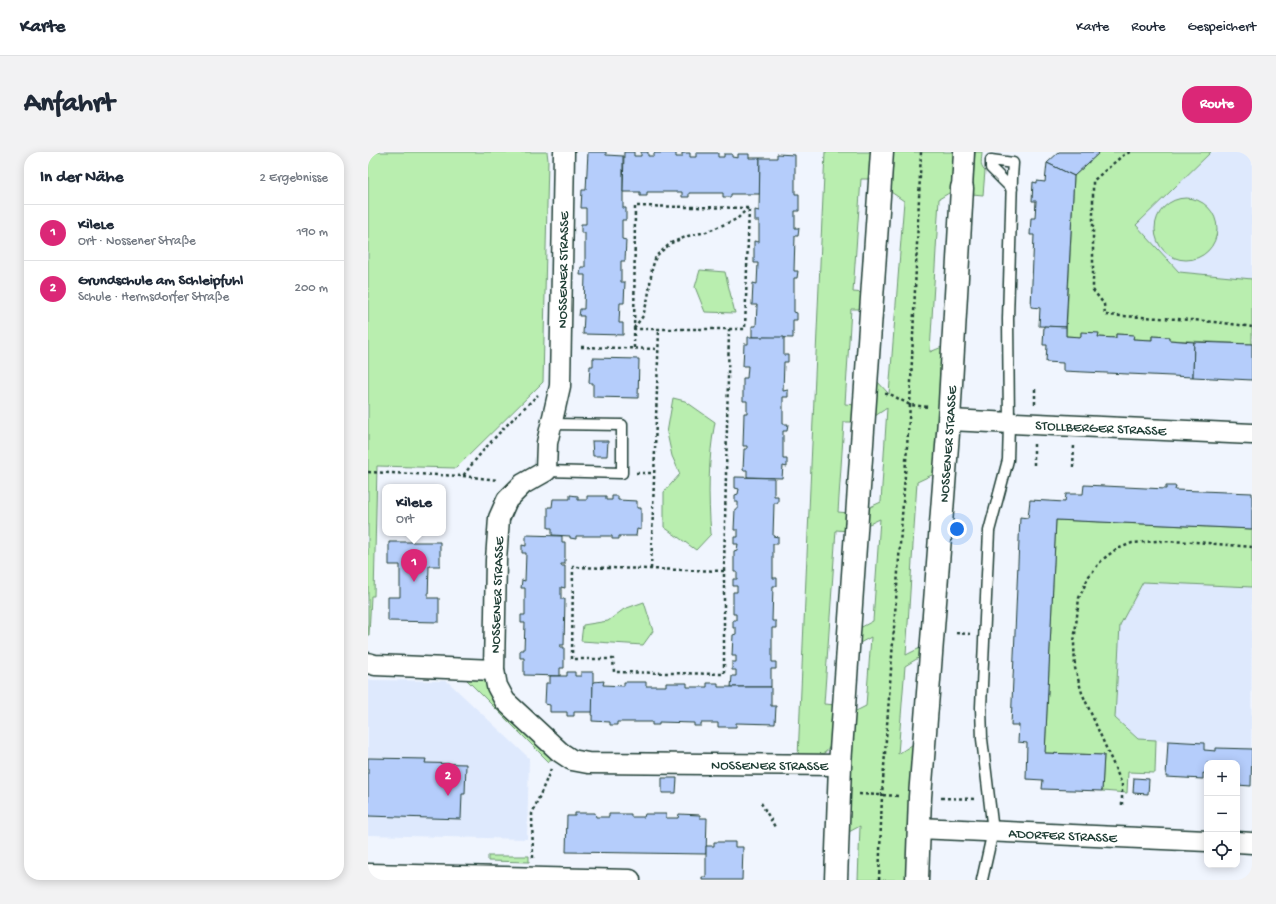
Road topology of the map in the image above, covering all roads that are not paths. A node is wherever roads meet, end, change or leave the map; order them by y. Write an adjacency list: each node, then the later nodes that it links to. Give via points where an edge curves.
1 (564, 152): 7 (street, NOSSENER STRASSE, via 560,386)
2 (882, 152): 13 (street, NOSSENER STRASSE)
3 (964, 152): 4 (street, NOSSENER STRASSE)
4 (962, 188): 6 (street, NOSSENER STRASSE)
5 (1012, 189): 8 (lane, via 1008,318)
6 (949, 415): 8 (street, STOLLBERGER STRASSE); 14 (street, NOSSENER STRASSE)
7 (552, 424): 10 (street, NOSSENER STRASSE, via 547,443); 10 (lane, via 622,426 622,473)
8 (1009, 424): 9 (street, STOLLBERGER STRASSE); 15 (lane, via 1008,460 989,531 981,707 982,739)
9 (1252, 434)
10 (546, 471): 12 (street, NOSSENER STRASSE, via 523,484 507,500 499,518)
11 (368, 662): 12 (street, via 375,665)
12 (494, 670): 13 (street, NOSSENER STRASSE, via 504,702 572,760 588,763)
13 (840, 765): 22 (street, NOSSENER STRASSE)
14 (918, 828): 15 (street, ADORFER STRASSE); 23 (street, NOSSENER STRASSE)
15 (993, 831): 16 (street, ADORFER STRASSE); 24 (lane)
16 (1204, 841)
17 (1240, 842): 18 (street)
18 (1252, 843)
19 (368, 874): 20 (street)
20 (581, 879): 21 (street)
21 (630, 880)
22 (836, 880)
23 (917, 880)
24 (982, 880)

